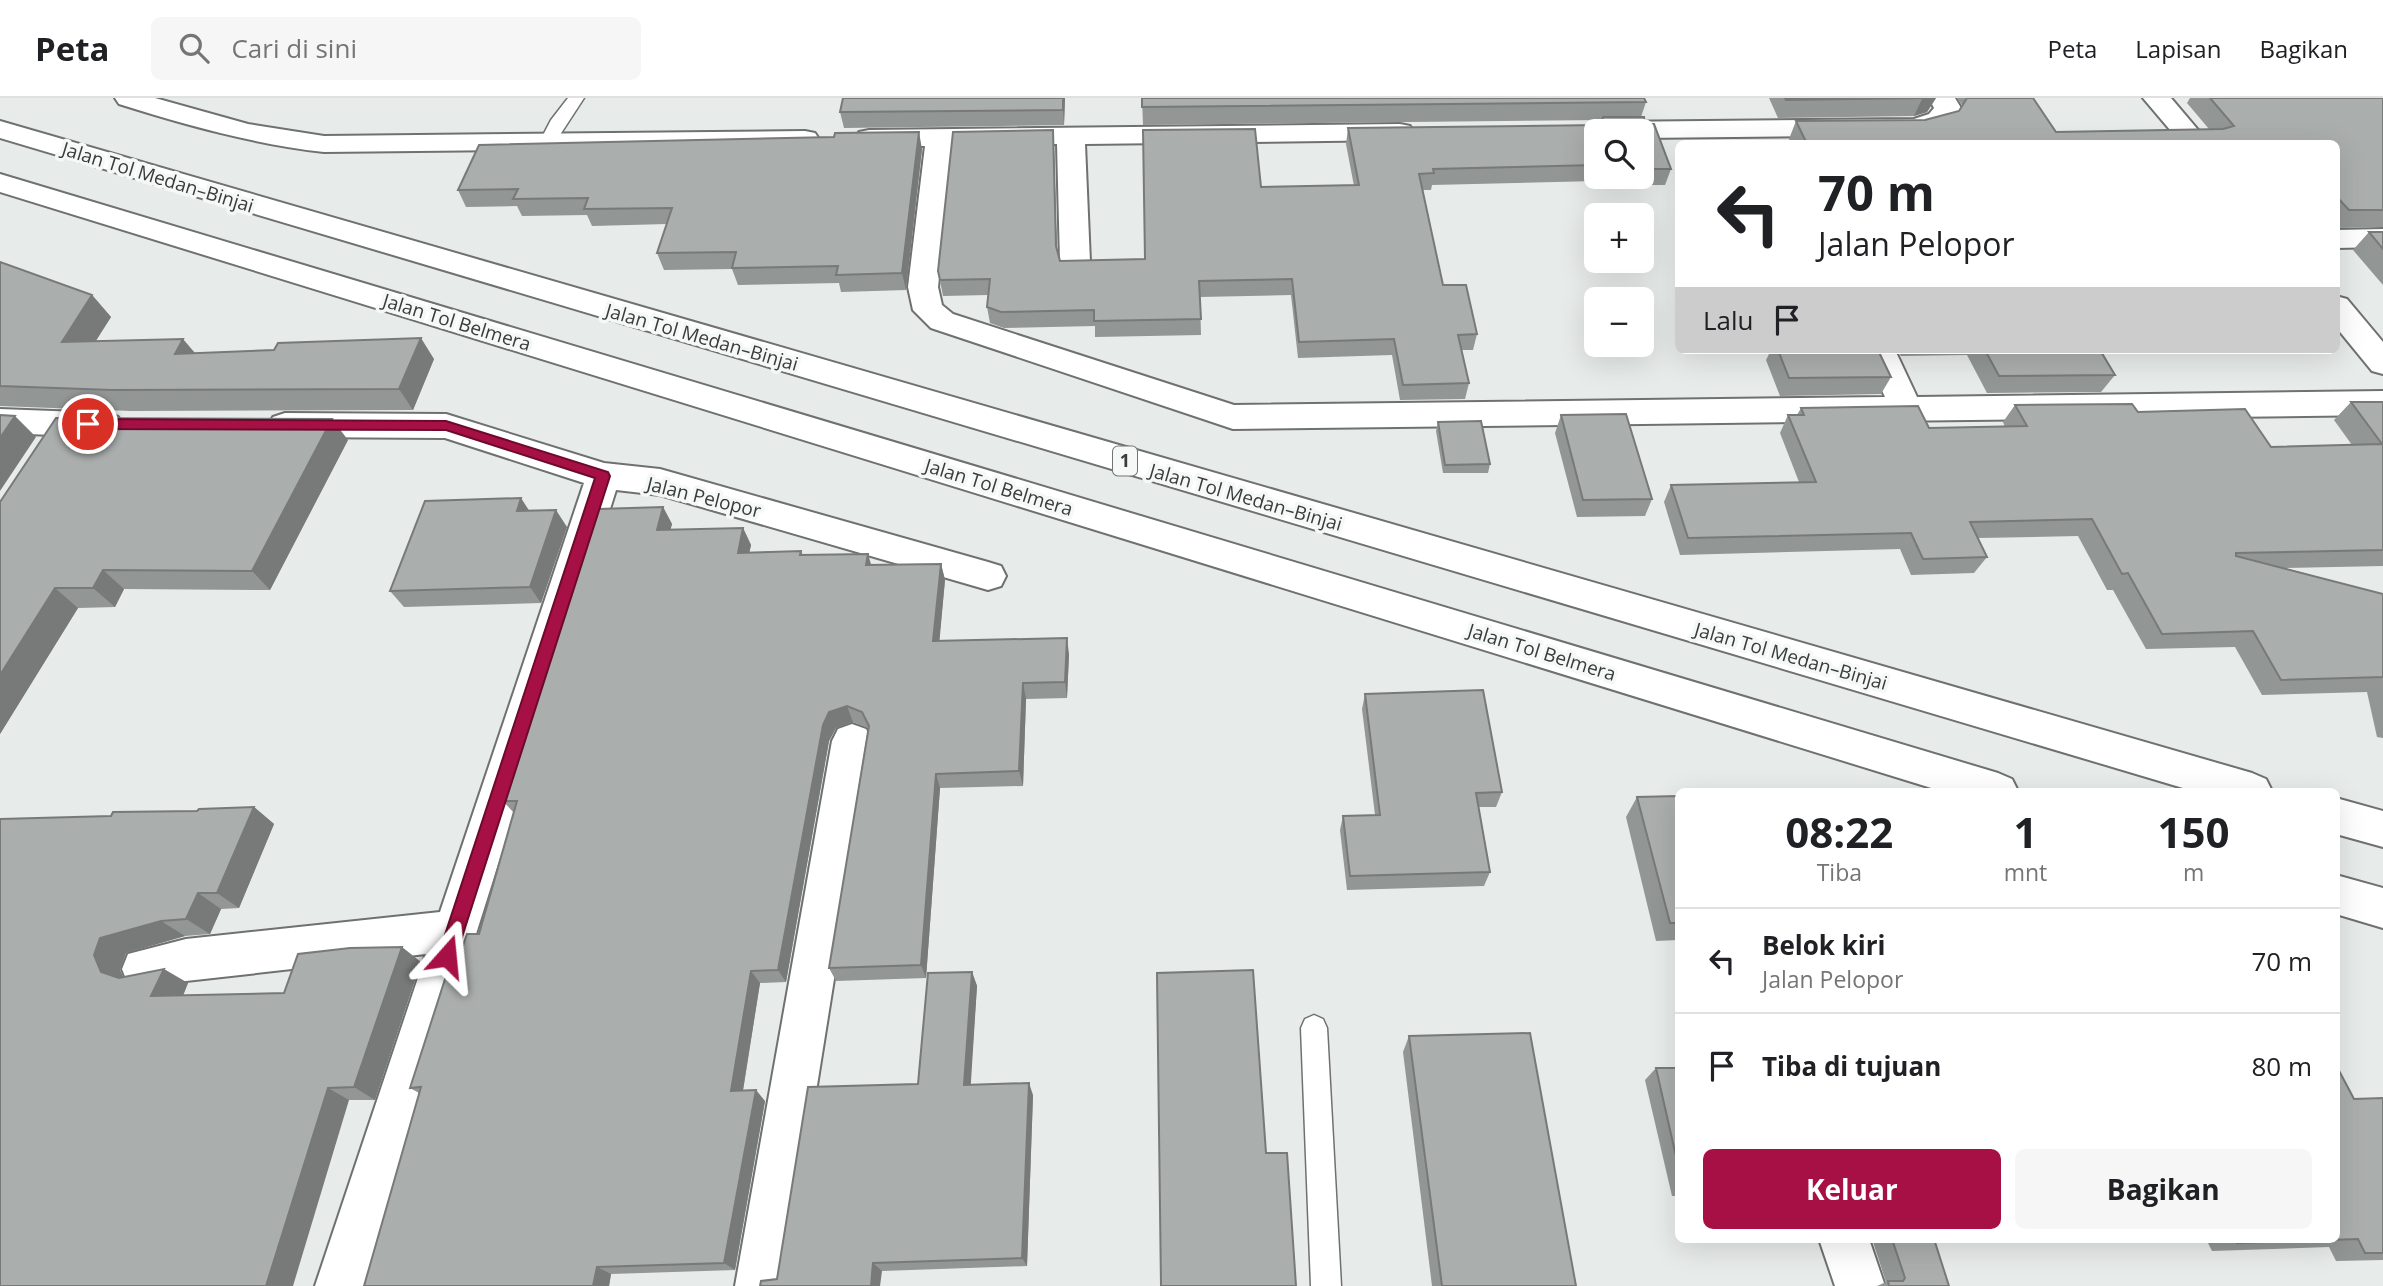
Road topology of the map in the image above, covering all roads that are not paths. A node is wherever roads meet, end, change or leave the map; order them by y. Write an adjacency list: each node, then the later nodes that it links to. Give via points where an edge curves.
1 (128, 98): 12 (main road, via 272,139 324,144)
2 (576, 98): 12 (lane)
3 (1942, 98): 9 (main road, via 1948,107 1939,120 1914,127)
4 (2157, 98): 11 (main road)
5 (0, 130): 31 (main road, Jalan Tol Medan–Binjai / 1)
6 (1582, 130): 9 (main road)
7 (1430, 132): 8 (main road)
8 (1071, 135): 10 (main road); 16 (main road)
9 (1779, 136)
10 (940, 137): 12 (main road); 21 (main road, via 923,287 928,310 942,321 1227,416)
11 (2194, 140)
12 (548, 141)
13 (0, 183): 30 (main road, Jalan Tol Belmera)
14 (2340, 239): 15 (main road)
15 (2383, 239)
16 (1075, 262)
17 (2340, 311): 19 (main road)
18 (1881, 354): 21 (main road)
19 (2383, 363)
20 (2383, 403): 21 (main road)
21 (1906, 408)
22 (0, 421): 23 (main road)
23 (66, 423): 25 (main road); 26 (main road)
24 (254, 425): 27 (main road, Jalan Pelopor, via 446,425)
25 (131, 426)
26 (44, 457)
27 (603, 476): 28 (main road, Jalan Pelopor, via 660,482); 36 (main road)
28 (988, 576)
29 (852, 741): 41 (main road)
30 (1988, 788)
31 (2242, 788)
32 (2340, 817): 33 (main road)
33 (2383, 830)
34 (2340, 895): 35 (main road)
35 (2383, 908)
36 (456, 931): 37 (main road, via 186,960); 40 (main road)
37 (144, 969)
38 (1314, 1028): 42 (lane)
39 (1845, 1243): 43 (main road)
40 (340, 1286)
41 (760, 1286)
42 (1326, 1286)
43 (1860, 1286)

